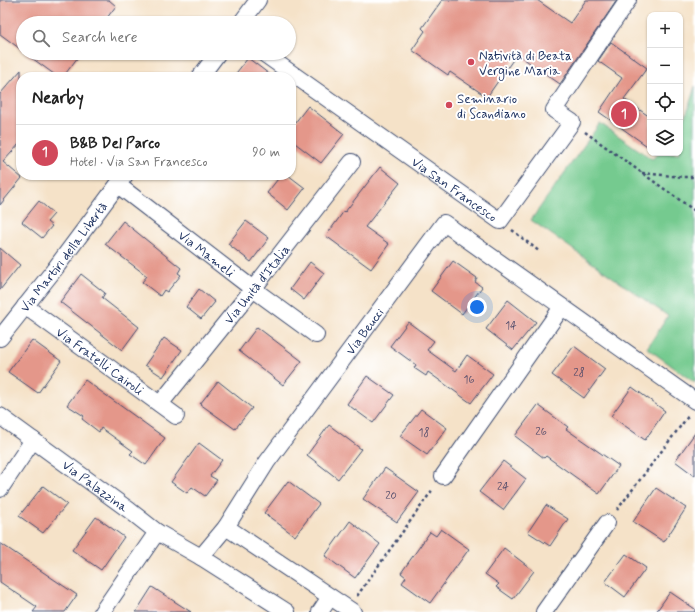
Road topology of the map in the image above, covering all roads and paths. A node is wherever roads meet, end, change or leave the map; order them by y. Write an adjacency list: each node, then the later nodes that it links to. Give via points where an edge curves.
1 (628, 0): 9 (street, via 554,110)
2 (254, 2): 3 (street)
3 (245, 16)
4 (213, 60): 6 (street)
5 (273, 60): 7 (street, Via San Francesco)
6 (204, 72)
7 (290, 72)
8 (296, 76): 15 (street, Via San Francesco)
9 (572, 122): 11 (path); 15 (street, Via San Francesco)
10 (352, 162): 17 (street, Via Unità d'Italia)
11 (641, 173): 12 (path); 14 (path)
12 (695, 177)
13 (122, 180): 17 (street, Via Mameli); 18 (street, Via Martiri della Libertà)
14 (695, 212)
15 (500, 220): 16 (path)
16 (540, 252)
17 (253, 289): 20 (street, Via Mameli); 22 (street, Via Unità d'Italia)
18 (25, 306): 21 (street, Via Martiri della Libertà); 22 (street, Via Fratelli Cairoli)
19 (562, 307): 23 (street, Via Beucci); 27 (street); 30 (street, Via Beucci, via 444,223 267,462)
20 (316, 335)
21 (0, 338)
22 (160, 404): 25 (street, Via Fratelli Cairoli)
23 (693, 407): 29 (path)
24 (0, 416): 26 (street, Via Palazzina)
25 (176, 416)
26 (34, 440): 28 (street); 31 (street, Via Palazzina)
27 (443, 476): 34 (path)
28 (0, 489)
29 (607, 524): 38 (street)
30 (226, 527): 32 (street, Via Beucci); 33 (street)
31 (157, 532): 32 (street, Via Palazzina); 35 (street)
32 (201, 557): 36 (street, Via Palazzina)
33 (330, 597): 34 (street); 37 (street)
34 (350, 610)
35 (102, 612)
36 (287, 612)
37 (320, 612)
38 (544, 612)

